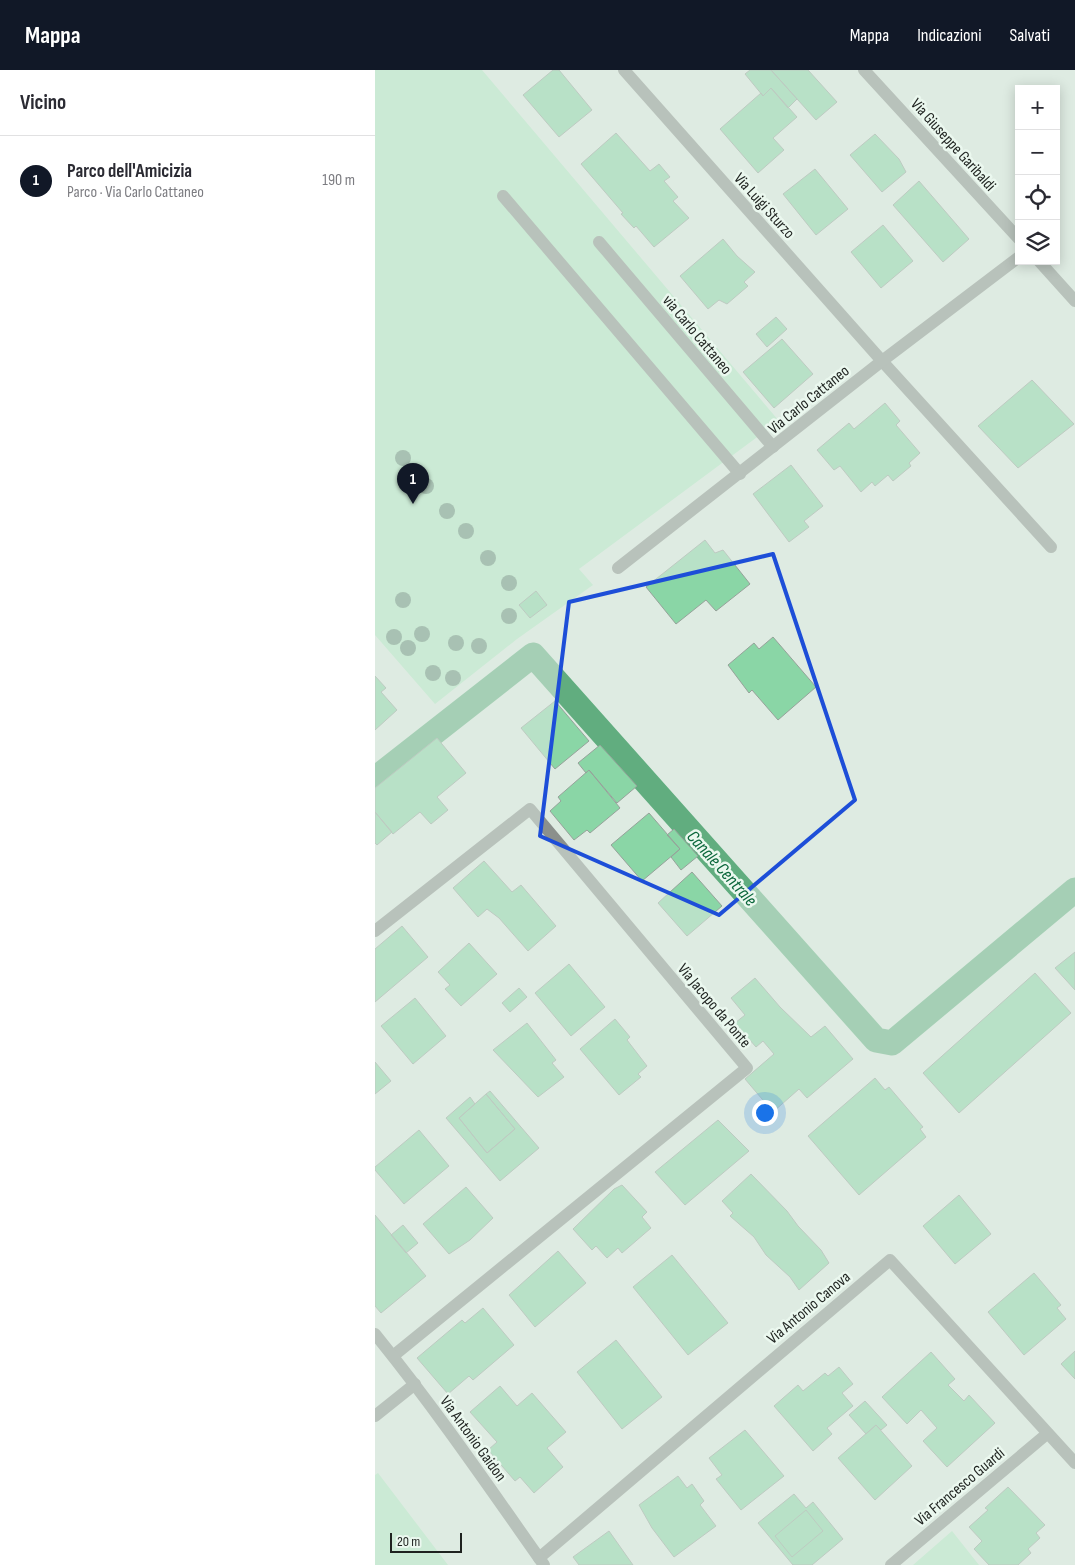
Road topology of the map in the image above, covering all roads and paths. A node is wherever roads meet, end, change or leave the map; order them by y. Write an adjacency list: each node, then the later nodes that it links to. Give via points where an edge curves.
1 (624, 70): 9 (street, Via Luigi Sturzo)
2 (864, 70): 4 (street, Via Giuseppe Garibaldi)
3 (503, 196): 11 (street)
4 (1015, 235)
5 (599, 242): 10 (street, via Carlo Cattaneo)
6 (1015, 260): 9 (street, Via Carlo Cattaneo)
7 (1043, 265): 8 (street)
8 (1075, 301)
9 (882, 361): 10 (street, Via Carlo Cattaneo); 12 (street, Via Luigi Sturzo)
10 (773, 447): 11 (street, Via Carlo Cattaneo)
11 (739, 474): 13 (street, Via Carlo Cattaneo)
12 (1051, 547)
13 (618, 568)
14 (375, 931): 16 (street, Via Jacopo da Ponte, via 530,809 747,1068)
15 (375, 1334): 16 (street, Via Antonio Gaidon)
16 (393, 1356): 17 (street, Via Antonio Gaidon)
17 (415, 1384): 18 (street); 21 (street, Via Antonio Gaidon)
18 (375, 1416)
19 (1048, 1433): 20 (street, Via Antonio Canova); 21 (street, Via Antonio Canova, via 890,1260); 22 (street, Via Francesco Guardi)
20 (1075, 1463)
21 (541, 1561)
22 (891, 1565)

